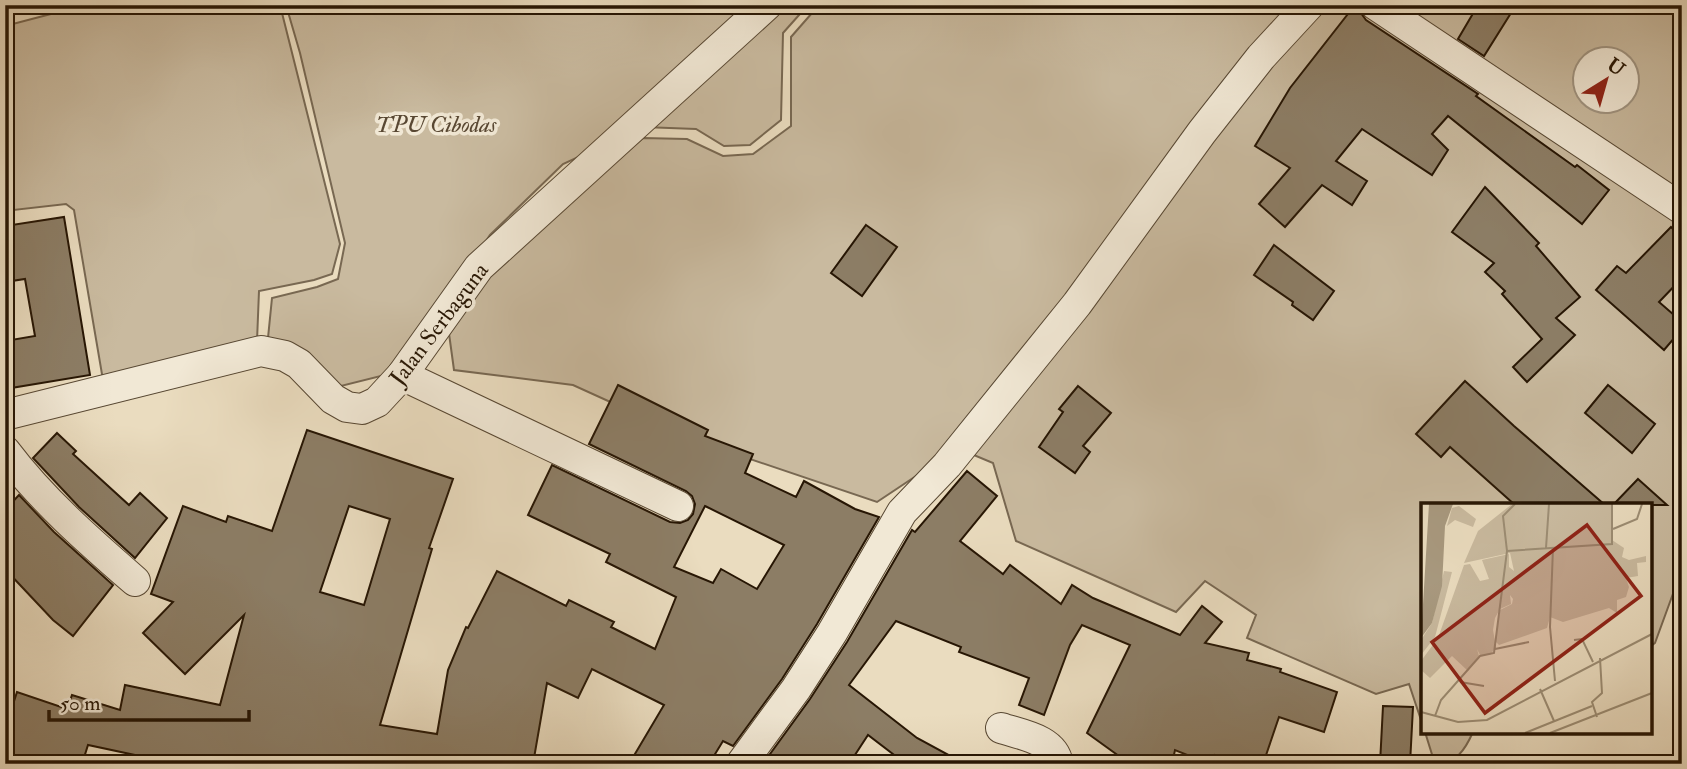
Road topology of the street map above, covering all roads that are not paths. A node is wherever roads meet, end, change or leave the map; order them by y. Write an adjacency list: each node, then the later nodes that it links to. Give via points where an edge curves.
1 (767, 5): 5 (street, Jalan Serbaguna, via 480,267)
2 (1309, 5): 11 (street, via 1210,121 1068,315 947,465 902,512 832,633)
3 (1376, 5): 4 (street)
4 (1682, 209)
5 (402, 375): 6 (street, Jalan Serbaguna, via 377,402 362,410 333,399 299,364 261,351); 8 (street)
6 (5, 415)
7 (5, 452): 9 (street, via 24,477)
8 (678, 506)
9 (135, 581)
10 (1001, 728): 12 (street, via 1046,744 1055,752)
11 (741, 764)
12 (1058, 764)

